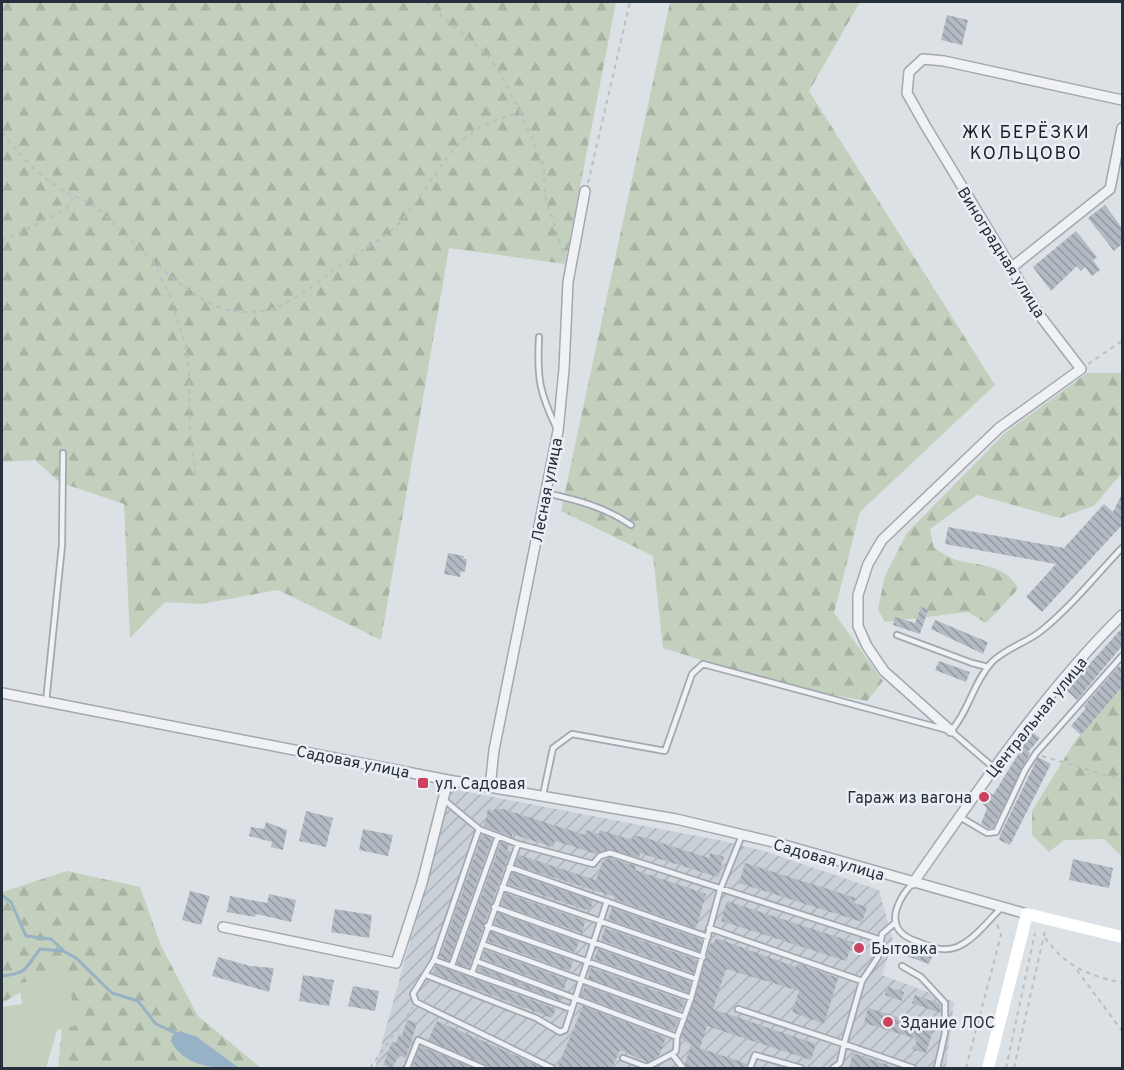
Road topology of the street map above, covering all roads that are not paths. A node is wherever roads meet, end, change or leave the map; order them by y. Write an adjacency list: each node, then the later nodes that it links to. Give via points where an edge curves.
1 (1122, 100): 4 (street, Виноградная улица, via 944,60 923,59 909,72 907,93)
2 (1122, 128): 4 (street, via 1110,189)
3 (585, 191): 6 (street, Лесная улица, via 570,270)
4 (1011, 268): 17 (street, Виноградная улица, via 1041,317 1081,369 999,428 882,540 868,564 858,595 858,626 884,671)
5 (539, 337): 6 (lane, via 538,382)
6 (558, 431): 8 (street, Лесная улица)
7 (63, 453): 16 (lane, via 62,545)
8 (546, 493): 9 (lane, via 585,502 614,513); 20 (street, Лесная улица)
9 (631, 525)
10 (1122, 548): 14 (lane, via 1045,628)
11 (1122, 615): 18 (street, Центральная улица)
12 (897, 635): 14 (lane)
13 (1122, 656): 23 (lane, via 1036,753 996,832 987,833)
14 (988, 667): 17 (lane)
15 (2, 693): 16 (street, Садовая улица)
16 (46, 702): 19 (street, Садовая улица)
17 (951, 731): 18 (lane); 21 (lane, via 703,664 692,674 664,751 572,734 553,748)
18 (994, 768): 23 (street, Центральная улица)
19 (448, 780): 20 (street, Садовая улица); 22 (street)
20 (490, 787): 21 (street, Садовая улица)
21 (543, 796): 25 (street, Садовая улица, via 676,819)
22 (443, 799): 24 (lane); 39 (street, via 396,963)
23 (960, 817): 29 (street, Центральная улица)
24 (480, 829): 26 (lane); 47 (lane)
25 (742, 835): 29 (street, Садовая улица); 31 (lane)
26 (498, 836): 27 (lane); 50 (lane)
27 (518, 844): 28 (lane); 31 (lane, via 593,864 610,853)
28 (509, 867): 30 (lane); 32 (lane)
29 (913, 883): 34 (street, Садовая улица); 37 (lane, via 902,894)
30 (502, 887): 33 (lane); 36 (lane)
31 (720, 890): 40 (lane); 43 (lane)
32 (607, 901): 36 (lane); 41 (lane)
33 (494, 906): 38 (lane); 44 (lane)
34 (1002, 907): 35 (street, Садовая улица); 37 (lane, via 958,946 938,950 903,935)
35 (1039, 917): 42 (street); 76 (street)
36 (600, 922): 44 (lane); 46 (lane)
37 (896, 922): 43 (lane, via 882,934)
38 (487, 926): 45 (lane); 49 (lane)
39 (223, 927)
40 (710, 928): 41 (lane); 56 (lane)
41 (708, 937): 46 (lane)
42 (1122, 937)
43 (881, 940): 56 (lane, via 878,957)
44 (594, 941): 49 (lane); 55 (lane)
45 (482, 944): 48 (lane); 54 (lane)
46 (703, 957): 55 (lane)
47 (434, 960): 50 (lane); 53 (lane)
48 (476, 961): 52 (lane); 57 (lane)
49 (587, 961): 54 (lane); 58 (lane)
50 (452, 965): 52 (lane)
51 (902, 966): 74 (lane, via 921,977 945,1003 945,1033)
52 (472, 973): 59 (lane)
53 (426, 975): 59 (lane, via 536,1018 560,1032 565,1030); 68 (lane, via 413,994 416,1002)
54 (581, 979): 57 (lane); 61 (lane)
55 (696, 979): 58 (lane)
56 (862, 981): 63 (lane)
57 (575, 998): 59 (lane); 62 (lane)
58 (691, 998): 61 (lane)
59 (571, 1009)
60 (738, 1009): 63 (lane)
61 (684, 1017): 62 (lane)
62 (677, 1037): 64 (lane, via 676,1052)
63 (844, 1044): 72 (lane, via 840,1063); 73 (lane)
64 (672, 1054): 65 (lane, via 647,1067); 69 (lane)
65 (623, 1058)
66 (407, 1068): 67 (lane, via 418,1040)
67 (483, 1068)
68 (552, 1068)
69 (683, 1068)
70 (750, 1068): 71 (lane, via 755,1054)
71 (801, 1068)
72 (833, 1068)
73 (910, 1068)
74 (937, 1068): 75 (lane)
75 (943, 1068)
76 (988, 1068)

